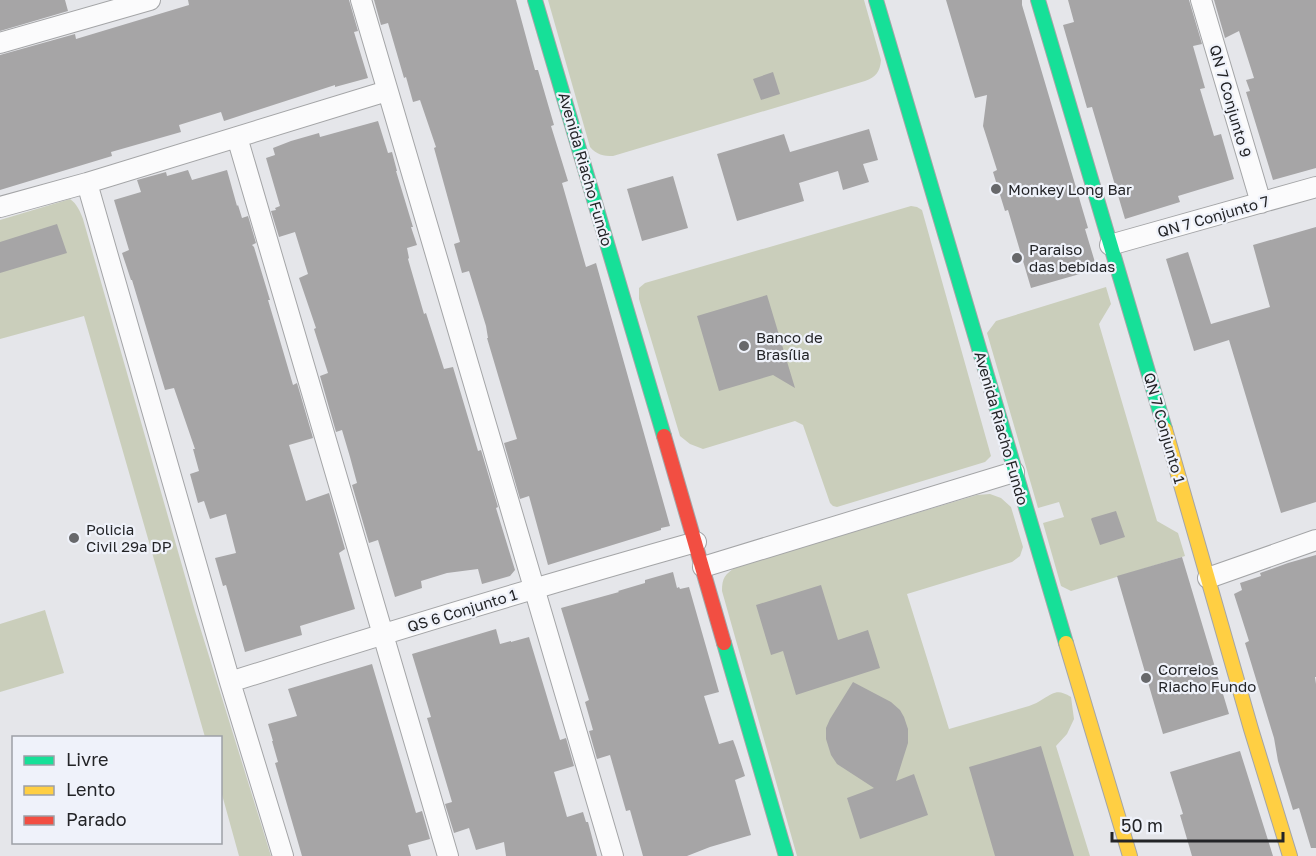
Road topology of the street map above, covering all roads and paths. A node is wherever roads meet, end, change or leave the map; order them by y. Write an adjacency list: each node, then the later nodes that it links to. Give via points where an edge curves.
1 (150, 0): 7 (street)
2 (361, 0): 8 (street)
3 (535, 0): 17 (street, Avenida Riacho Fundo)
4 (876, 0): 15 (street, Avenida Riacho Fundo)
5 (1038, 0): 14 (street, QN 7 Conjunto 1)
6 (1201, 0): 12 (street, QN 7 Conjunto 9)
7 (0, 43)
8 (387, 91): 9 (street); 20 (street)
9 (237, 137): 10 (street); 21 (street)
10 (87, 183): 13 (street); 22 (street)
11 (1316, 186): 12 (street, QN 7 Conjunto 7)
12 (1261, 203): 14 (street, QN 7 Conjunto 7)
13 (0, 207)
14 (1110, 245): 19 (street, QN 7 Conjunto 1)
15 (1014, 472): 18 (street); 27 (street, Avenida Riacho Fundo)
16 (1316, 540): 19 (street)
17 (696, 542): 18 (street, Avenida Riacho Fundo); 20 (street, QS 6 Conjunto 1)
18 (703, 567): 26 (street, Avenida Riacho Fundo)
19 (1208, 578): 28 (street, QN 7 Conjunto 1)
20 (534, 588): 21 (street, QS 6 Conjunto 1); 25 (street)
21 (382, 633): 22 (street, QS 6 Conjunto 1); 24 (street)
22 (230, 682): 23 (street)
23 (283, 856)
24 (448, 856)
25 (613, 856)
26 (786, 856)
27 (1130, 856)
28 (1290, 856)

